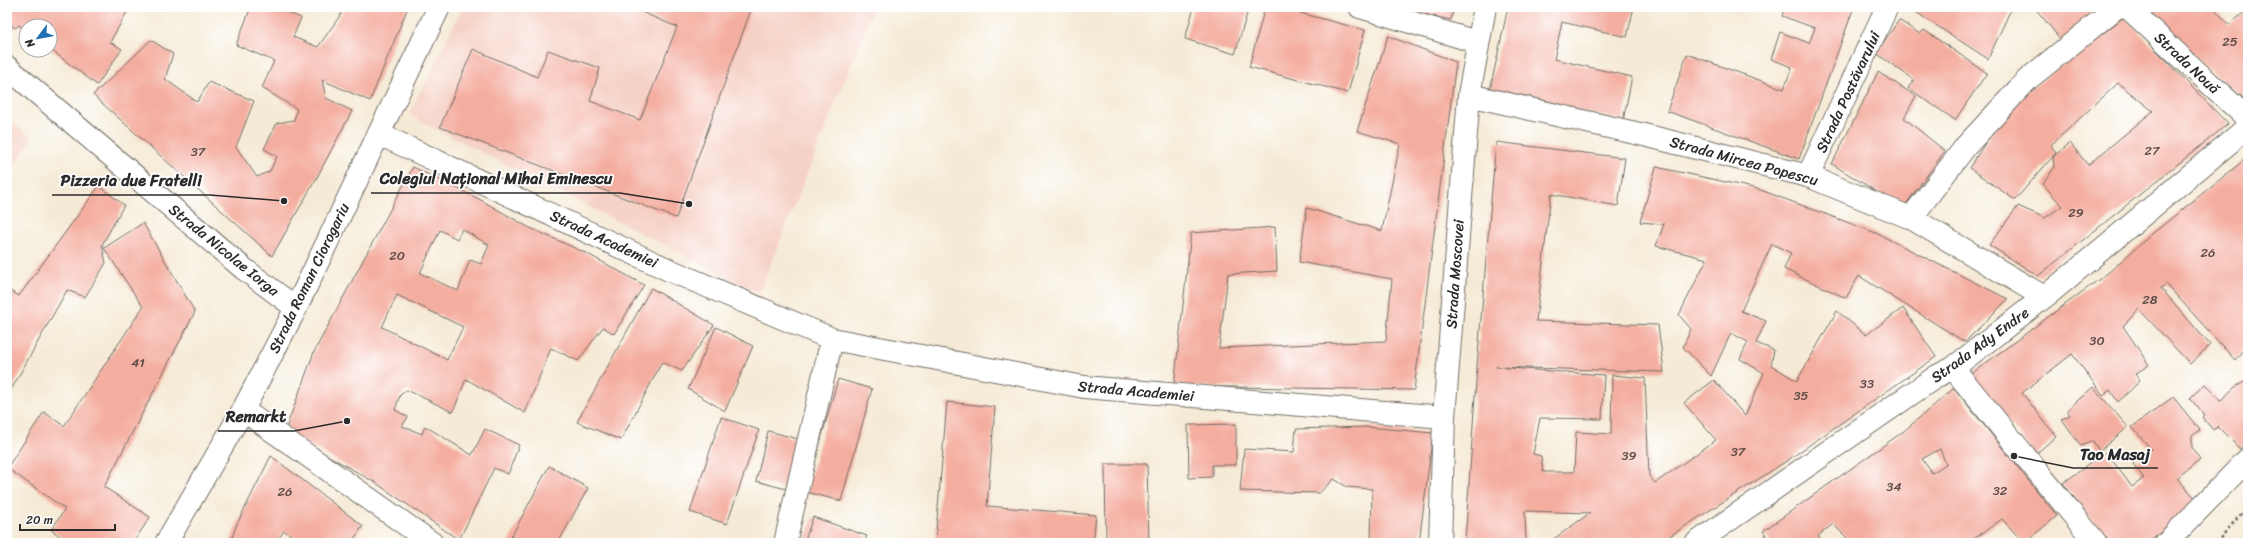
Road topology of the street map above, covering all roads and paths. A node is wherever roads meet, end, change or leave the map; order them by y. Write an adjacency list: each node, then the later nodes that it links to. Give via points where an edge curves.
1 (439, 7): 12 (street, Strada Roman Ciorogariu)
2 (1360, 7): 7 (street)
3 (1485, 7): 7 (street, Strada Moscovei)
4 (1887, 7): 13 (street, Strada Postăvarului)
5 (2117, 7): 14 (street, via 2027,80 1966,146)
6 (2127, 7): 10 (street, Strada Nouă)
7 (1477, 42): 9 (street, Strada Moscovei)
8 (7, 67): 16 (street, Strada Nicolae Iorga, via 238,264)
9 (1469, 95): 13 (street, Strada Mircea Popescu); 20 (street, Strada Moscovei)
10 (2248, 119)
11 (2248, 127): 15 (street, Strada Ady Endre)
12 (379, 134): 16 (street, Strada Roman Ciorogariu); 17 (street, Strada Academiei, via 670,270)
13 (1808, 176): 14 (street, Strada Mircea Popescu)
14 (1911, 218): 15 (street, Strada Mircea Popescu)
15 (2044, 297): 18 (street, Strada Ady Endre)
16 (296, 308): 19 (street, Strada Roman Ciorogariu)
17 (832, 340): 20 (street, Strada Academiei, via 1084,387); 25 (street)
18 (1953, 368): 27 (street, Strada Ady Endre, via 1937,376); 28 (street)
19 (243, 410): 23 (street, Strada Roman Ciorogariu); 24 (street)
20 (1444, 417): 26 (street, Strada Moscovei)
21 (2248, 459): 29 (street)
22 (2248, 506): 30 (path)
23 (166, 543)
24 (432, 543)
25 (785, 543)
26 (1440, 543)
27 (1696, 543)
28 (2096, 543)
29 (2166, 543)
30 (2216, 543)

